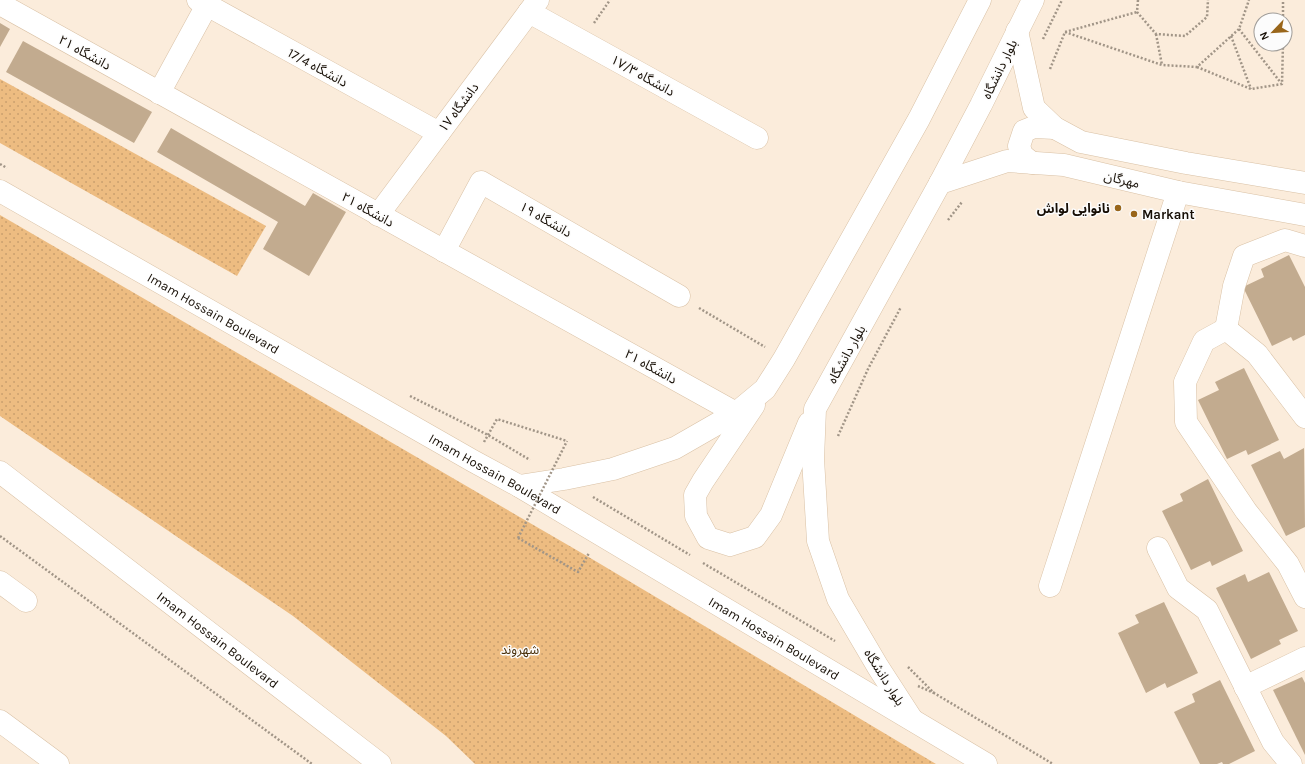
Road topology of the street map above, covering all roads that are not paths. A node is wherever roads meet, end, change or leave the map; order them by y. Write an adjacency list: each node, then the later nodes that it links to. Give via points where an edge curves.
1 (980, 0): 22 (street, via 919,119)
2 (202, 2): 7 (street); 9 (street, دانشگاه 17/4)
3 (1028, 2): 6 (street, بلوار دانشگاه)
4 (0, 4): 7 (street, دانشگاه ۲۱)
5 (534, 6): 9 (street, دانشگاه ۱۷); 10 (street, دانشگاه ۱۷/۳)
6 (1017, 32): 8 (street, via 1034,108); 13 (street, بلوار دانشگاه)
7 (159, 93): 16 (street, دانشگاه ۲۱)
8 (1055, 128): 11 (street, via 1034,127 1024,131 1019,146 1022,155); 12 (street, via 1081,142)
9 (438, 134): 16 (street, دانشگاه ۱۷)
10 (757, 138)
11 (1032, 163): 13 (street, مهرگان, via 1007,161); 15 (street, مهرگان, via 1064,166)
12 (1305, 183)
13 (940, 184): 23 (street, بلوار دانشگاه)
14 (0, 191): 27 (street, Imam Hossain Boulevard)
15 (1178, 192): 17 (street, مهرگان); 30 (street)
16 (378, 214): 19 (street, دانشگاه ۲۱)
17 (1305, 215)
18 (1305, 246): 21 (street, via 1285,240 1244,256 1234,286)
19 (444, 251): 20 (street, دانشگاه ۱۹, via 480,182); 24 (street, دانشگاه ۲۱)
20 (679, 296)
21 (1226, 329): 25 (street, via 1257,354); 31 (street, via 1204,341 1185,382 1186,422 1246,511 1288,564)
22 (765, 389): 23 (street, via 695,495 696,516 708,538 730,546 755,537 771,515); 24 (street)
23 (815, 409): 36 (street, بلوار دانشگاه, via 813,459 818,541 838,599)
24 (736, 413): 27 (street, via 675,448 613,469)
25 (1305, 417)
26 (0, 472): 38 (street, Imam Hossain Boulevard)
27 (519, 486): 36 (street, Imam Hossain Boulevard)
28 (1158, 548): 34 (street, via 1178,588 1207,610)
29 (0, 582): 32 (street)
30 (1050, 586)
31 (1305, 597)
32 (26, 602)
33 (1305, 658): 34 (street)
34 (1245, 687): 40 (street, via 1273,742)
35 (0, 721): 37 (street)
36 (914, 722): 39 (street, Imam Hossain Boulevard)
37 (58, 764)
38 (380, 764)
39 (986, 764)
40 (1291, 764)

